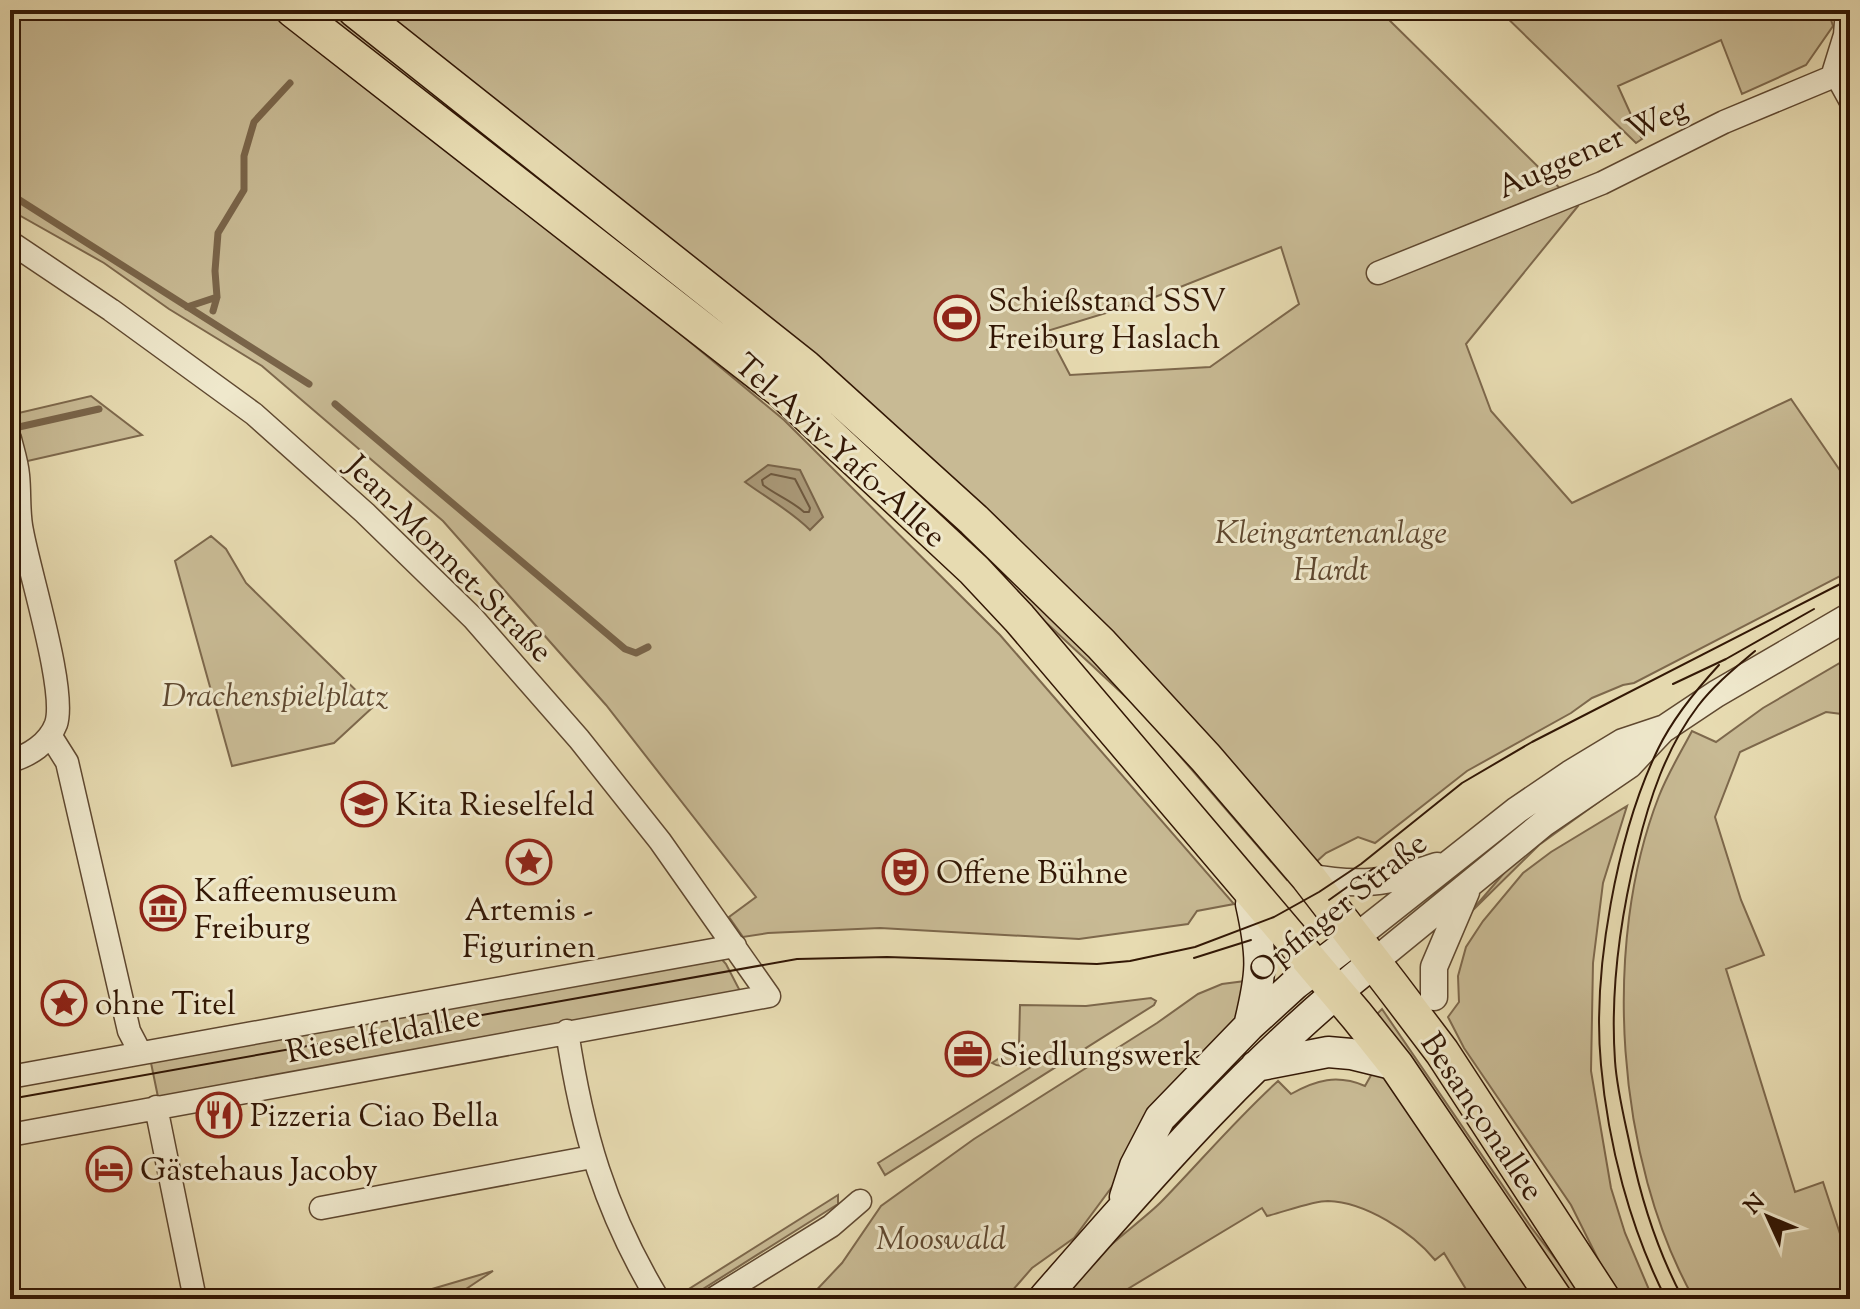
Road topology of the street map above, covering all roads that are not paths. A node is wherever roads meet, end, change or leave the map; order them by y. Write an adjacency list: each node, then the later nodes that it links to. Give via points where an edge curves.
1 (293, 10): 15 (main road, Tel-Aviv-Yafo-Allee, via 783,392 974,570)
2 (355, 10): 17 (main road, Tel-Aviv-Yafo-Allee, via 805,367 1101,644)
3 (1847, 10): 4 (street)
4 (1832, 77): 5 (street); 7 (street, Auggener Weg, via 1724,122 1602,183)
5 (1850, 100)
6 (10, 242): 20 (street, Jean-Monnet-Straße, via 254,414 365,513 473,618 579,739)
7 (1378, 273)
8 (11, 444): 10 (street)
9 (10, 503): 10 (street)
10 (21, 527): 13 (street, via 53,667 58,706)
11 (1850, 616): 12 (street, Opfinger Straße)
12 (1665, 728): 16 (street, Opfinger Straße, via 1623,742 1570,774); 18 (street, Opfinger Straße, via 1629,765)
13 (50, 735): 14 (street, via 39,747); 27 (street, via 67,762 129,1031)
14 (10, 761)
15 (1222, 856): 19 (main road); 22 (main road, Tel-Aviv-Yafo-Allee)
16 (1451, 861): 17 (street, via 1361,884); 21 (street, Opfinger Straße, via 1392,911)
17 (1308, 877): 21 (main road, Tel-Aviv-Yafo-Allee)
18 (1471, 882): 21 (street, Opfinger Straße); 24 (street, via 1434,967)
19 (1251, 904): 25 (main road, via 1261,967)
20 (735, 946): 23 (street, Jean-Monnet-Straße); 27 (street, Rieselfeldallee)
21 (1364, 950): 22 (main road, Opfinger Straße); 28 (main road, Besançonallee)
22 (1327, 979): 25 (main road, Opfinger Straße); 29 (main road, Besançonallee); 30 (main road, Opfinger Straße)
23 (769, 996): 26 (street, Rieselfeldallee)
24 (1434, 997): 28 (main road)
25 (1249, 1026): 37 (main road, Opfinger Straße, via 1160,1118 1135,1166)
26 (567, 1031): 32 (street, Rieselfeldallee); 34 (street)
27 (140, 1052): 31 (street, Rieselfeldallee)
28 (1442, 1052): 43 (main road, Besançonallee)
29 (1396, 1065): 30 (main road, via 1328,1052); 42 (main road, Besançonallee)
30 (1254, 1067): 37 (main road, Opfinger Straße)
31 (10, 1077)
32 (156, 1107): 33 (street, Rieselfeldallee); 38 (street)
33 (10, 1135)
34 (592, 1157): 36 (street); 39 (street, via 608,1202)
35 (860, 1201): 40 (street, via 831,1226)
36 (321, 1208)
37 (1121, 1210): 41 (main road, Opfinger Straße)
38 (195, 1299)
39 (658, 1299)
40 (713, 1299)
41 (1043, 1299)
42 (1555, 1299)
43 (1603, 1299)

